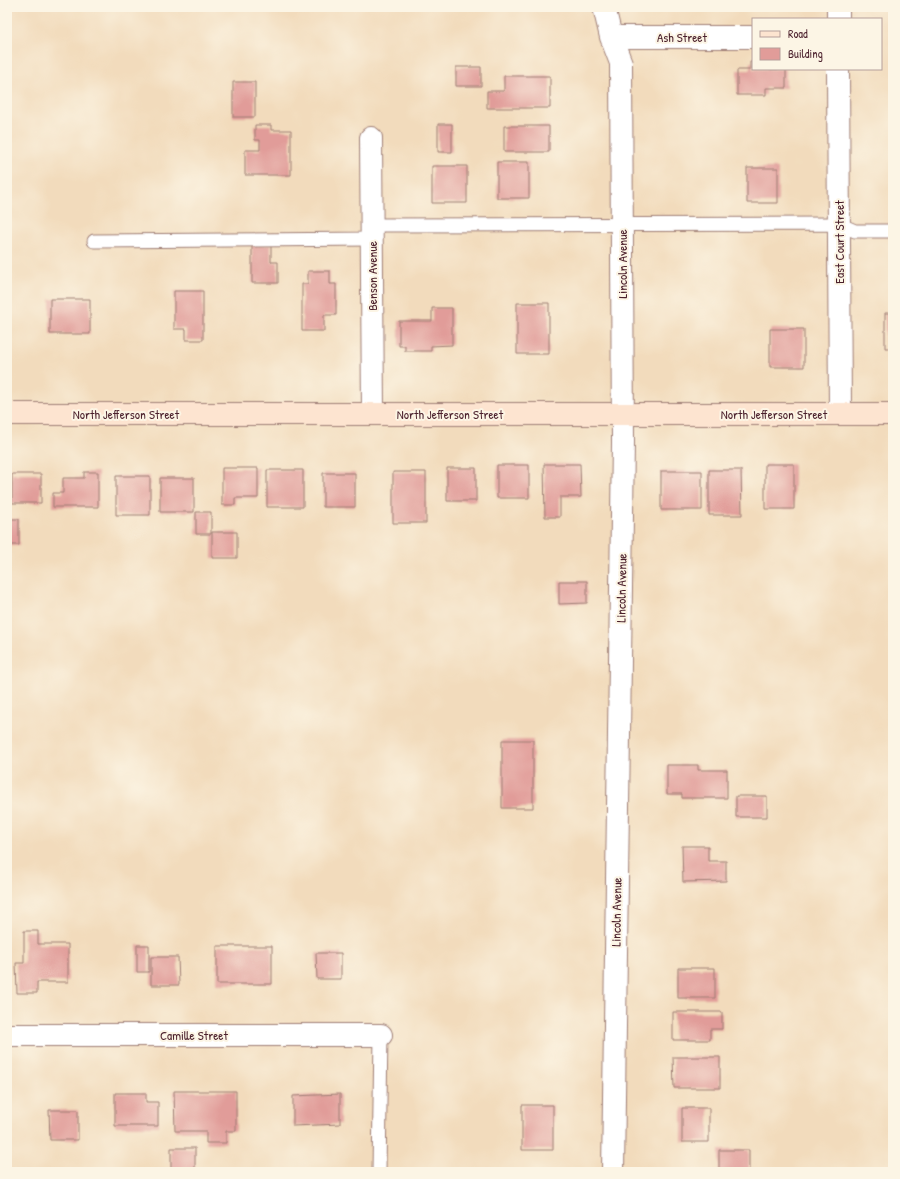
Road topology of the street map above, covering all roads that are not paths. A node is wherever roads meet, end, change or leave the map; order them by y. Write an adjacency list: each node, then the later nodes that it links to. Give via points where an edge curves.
1 (604, 7): 4 (street, Lincoln Avenue)
2 (838, 7): 3 (street)
3 (838, 18)
4 (612, 37): 5 (street, Ash Street); 8 (street, Lincoln Avenue, via 621,63)
5 (752, 37)
6 (838, 70): 9 (street, East Court Street)
7 (371, 138): 11 (street, Benson Avenue)
8 (622, 224): 9 (lane); 11 (lane); 15 (street, Lincoln Avenue)
9 (839, 224): 10 (lane, via 855,231); 16 (street, East Court Street)
10 (893, 231)
11 (371, 232): 12 (lane); 14 (street, Benson Avenue)
12 (94, 241)
13 (7, 414): 14 (main road, North Jefferson Street)
14 (372, 414): 15 (main road, North Jefferson Street)
15 (623, 414): 16 (main road, North Jefferson Street); 21 (street, Lincoln Avenue)
16 (840, 414): 17 (main road, North Jefferson Street)
17 (893, 414)
18 (7, 1035): 19 (street, Camille Street)
19 (381, 1035): 20 (lane)
20 (379, 1172)
21 (613, 1172)

